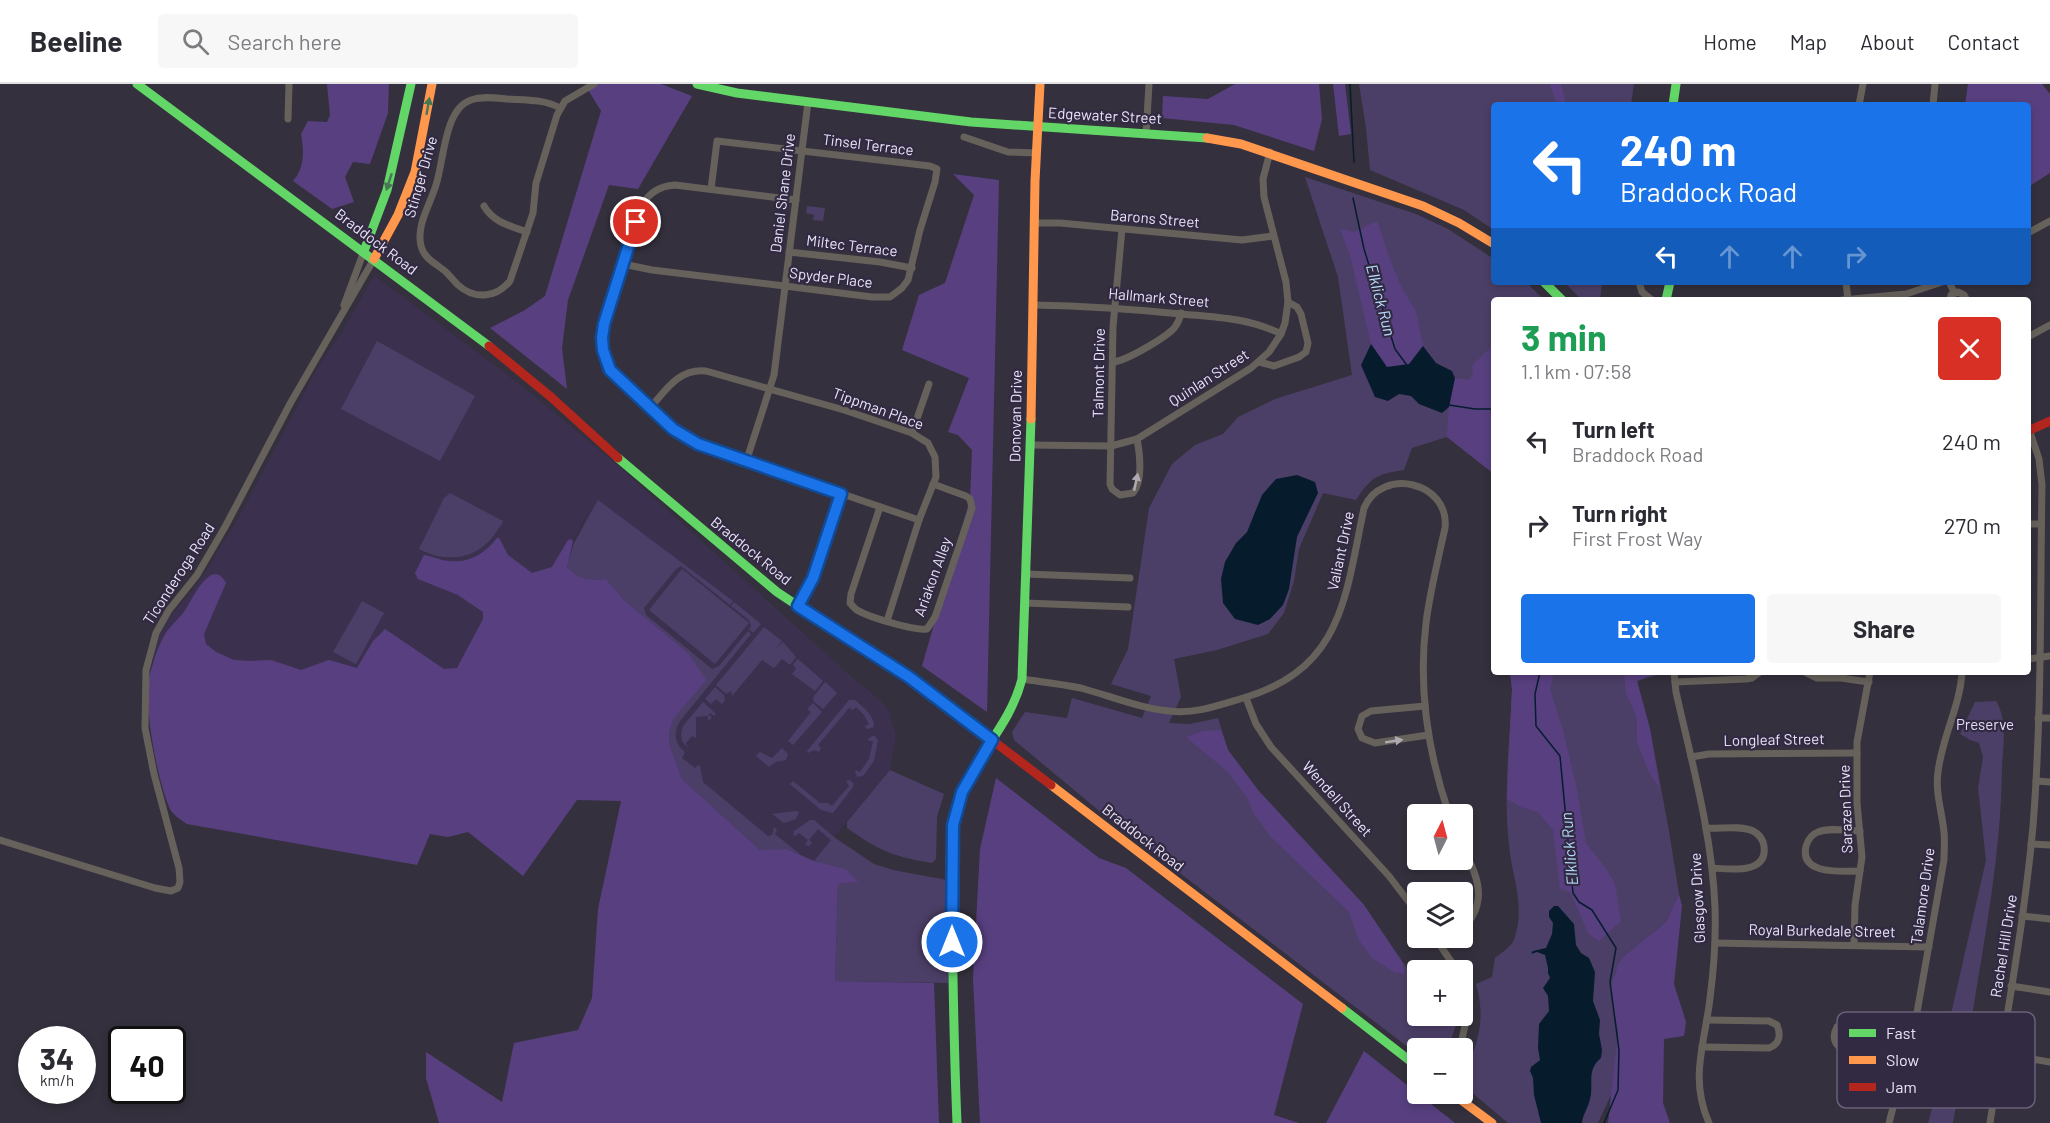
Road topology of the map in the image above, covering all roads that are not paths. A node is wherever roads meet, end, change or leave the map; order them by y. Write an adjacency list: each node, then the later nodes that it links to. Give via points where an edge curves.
1 (137, 84): 35 (main road, Braddock Road)
2 (288, 84): 17 (street)
3 (411, 84): 35 (main road, one-way to 35, via 399,152)
4 (432, 84): 37 (main road, one-way to 4, via 415,172)
5 (594, 84): 16 (street)
6 (697, 84): 12 (main road, Edgewater Street)
7 (1040, 84): 18 (main road, Donovan Drive)
8 (1149, 84): 19 (street)
9 (1677, 84): 13 (main road)
10 (1863, 84): 14 (street)
11 (1935, 84): 15 (street)
12 (808, 102): 18 (main road, Edgewater Street); 21 (street, Daniel Shane Drive)
13 (1674, 102)
14 (1860, 102)
15 (1933, 102)
16 (560, 108): 32 (street, Stinger Drive, via 536,183); 32 (street, Stinger Drive, via 548,102 485,97 462,104 450,121 440,170 419,235 428,259 466,290 486,296 496,294 510,281)
17 (288, 119)
18 (1038, 128): 19 (main road, Edgewater Street); 23 (main road, Donovan Drive)
19 (1146, 134): 22 (main road, Edgewater Street, via 1219,139)
20 (964, 137): 23 (street, via 1008,152)
21 (802, 151): 24 (street, Tinsel Terrace); 25 (street, Tinsel Terrace, via 717,141); 26 (street, Daniel Shane Drive)
22 (1270, 152): 33 (street, Quinlan Street, via 1263,192); 34 (main road, Edgewater Street, via 1426,207)
23 (1036, 153): 29 (main road, Donovan Drive)
24 (930, 166): 39 (street, Spyder Place, via 937,169 937,174)
25 (711, 189): 26 (street); 38 (street, via 675,185 650,194 640,208)
26 (796, 200): 36 (street, Daniel Shane Drive)
27 (483, 206): 32 (street, via 497,221)
28 (2050, 221): 31 (street)
29 (1034, 223): 30 (street, Barons Street); 52 (main road, Donovan Drive)
30 (1122, 229): 33 (street, Barons Street, via 1242,240); 53 (street, Talmont Drive)
31 (2031, 231)
32 (527, 232)
33 (1273, 236): 51 (street, Quinlan Street)
34 (1491, 242)
35 (364, 251): 37 (main road, Braddock Road); 55 (street, Ticonderoga Road)
36 (789, 252): 39 (street, Miltec Terrace); 44 (street, Daniel Shane Drive)
37 (374, 259): 55 (street, Ticonderoga Road); 81 (main road, Braddock Road, via 551,398 720,546)
38 (623, 264): 44 (street, Spyder Place); 63 (street, via 604,324 603,350 610,370)
39 (912, 268): 44 (street, Spyder Place, via 905,285 890,297)
40 (1547, 285): 46 (main road)
41 (1640, 285): 47 (street)
42 (1933, 285): 48 (street, via 1906,294)
43 (1950, 285): 45 (street)
44 (785, 286): 62 (street, Daniel Shane Drive)
45 (1954, 292): 49 (street); 50 (street)
46 (1559, 297)
47 (1648, 297)
48 (1877, 297)
49 (1952, 297)
50 (1965, 297)
51 (1288, 302): 57 (street, Quinlan Street); 60 (street, via 1300,314 1308,343 1306,352 1274,366)
52 (1033, 305): 53 (street, Hallmark Street); 69 (main road, Donovan Drive)
53 (1115, 307): 54 (street, Hallmark Street); 59 (street, Talmont Drive)
54 (1181, 314): 57 (street, Hallmark Street, via 1241,319); 59 (street, via 1173,330 1126,359)
55 (336, 326): 108 (street, Ticonderoga Road, via 197,575 169,610 149,655 144,684 145,728 153,774 179,868 178,888 155,888)
56 (2049, 328): 58 (street)
57 (1281, 334): 60 (street, Quinlan Street)
58 (2031, 336)
59 (1113, 362): 70 (street, Talmont Drive)
60 (1259, 362): 68 (street, Quinlan Street)
61 (929, 384): 66 (street)
62 (770, 389): 63 (street, Tippman Place, via 698,370 678,377); 66 (street, Tippman Place); 71 (street, Daniel Shane Drive)
63 (650, 408): 71 (street, via 686,439)
64 (2050, 421): 65 (main road)
65 (2031, 428)
66 (912, 433): 72 (street, Tippman Place, via 933,450 937,468)
67 (2031, 434): 77 (street, Rachel Hill Drive, via 2041,470)
68 (1137, 439): 70 (street, Quinlan Street); 70 (street, Talmont Drive, one-way to 68, via 1112,488 1120,495 1129,495 1138,485)
69 (1030, 445): 70 (street, Quinlan Street); 78 (main road, Donovan Drive)
70 (1111, 446)
71 (746, 462): 73 (street)
72 (933, 484): 75 (street, Tippman Place); 83 (street, Ariakon Alley, via 966,496 972,508 935,617 927,629 919,630)
73 (841, 494): 74 (street); 81 (street, via 813,578)
74 (880, 507): 75 (street); 83 (street, Ariakon Alley, via 850,603 856,610)
75 (919, 520): 83 (street, Tippman Place)
76 (2031, 524): 77 (street)
77 (2041, 524): 85 (street, Rachel Hill Drive)
78 (1026, 574): 79 (street); 80 (main road, Donovan Drive)
79 (1130, 578)
80 (1025, 603): 82 (street); 92 (main road, Donovan Drive)
81 (798, 606): 100 (main road, Braddock Road, via 909,677)
82 (1128, 607)
83 (886, 621)
84 (2050, 656): 85 (street)
85 (2039, 657): 86 (street); 97 (street, Rachel Hill Drive)
86 (2031, 658)
87 (1674, 675): 93 (street, Glasgow Drive)
88 (1756, 675): 93 (street, via 1746,679)
89 (1811, 675): 94 (street)
90 (1870, 675): 94 (street, Sarazen Drive)
91 (1962, 675): 120 (street, Talamore Drive, via 1937,776 1944,860)
92 (1022, 679): 95 (street, Valiant Drive, via 1073,687 1170,712 1205,709); 100 (main road, Donovan Drive, via 1018,699)
93 (1675, 682): 102 (street, Glasgow Drive)
94 (1869, 682): 101 (street, Sarazen Drive, via 1860,716)
95 (1246, 698): 96 (street, Valiant Drive, via 1287,680 1309,663 1325,643 1339,619 1367,501 1376,490 1396,483 1428,491 1439,501 1445,515 1426,622); 114 (street, Wendell Street, via 1271,747)
96 (1425, 706): 99 (street, Valiant Drive); 99 (street, one-way to 99, via 1371,711 1362,716 1358,729 1362,738 1375,743)
97 (2038, 718): 98 (street); 103 (street, Rachel Hill Drive)
98 (2050, 718)
99 (1428, 735): 105 (street, Valiant Drive)
100 (992, 740): 129 (main road, Braddock Road); 135 (main road, Donovan Drive, via 962,792 953,825 952,989)
101 (1857, 753): 102 (street, Longleaf Street); 107 (street, Sarazen Drive)
102 (1691, 757): 106 (street, Glasgow Drive)
103 (2036, 781): 104 (street); 109 (street, Rachel Hill Drive)
104 (2050, 782)
105 (1446, 804)
106 (1706, 828): 112 (street, Glasgow Drive); 112 (street, via 1753,831 1765,848 1762,859 1750,868)
107 (1860, 831): 113 (street, Sarazen Drive); 113 (street, via 1818,832 1806,848 1807,859 1819,870)
108 (0, 840)
109 (2031, 844): 110 (street); 116 (street, Rachel Hill Drive)
110 (2050, 845)
111 (1473, 866): 115 (street, via 1479,891)
112 (1712, 868): 118 (street, Glasgow Drive)
113 (1860, 871): 119 (street, Sarazen Drive)
114 (1407, 900)
115 (1473, 914)
116 (2022, 916): 117 (street); 121 (street, Rachel Hill Drive)
117 (2050, 919)
118 (1715, 943): 119 (street, Royal Burkedale Street); 125 (street, Glasgow Drive)
119 (1854, 945): 120 (street, Royal Burkedale Street)
120 (1929, 947): 123 (street, Talamore Drive)
121 (2011, 986): 122 (street); 124 (street, Rachel Hill Drive)
122 (2050, 992)
123 (1916, 1012)
124 (2007, 1012)
125 (1707, 1020): 128 (street, Glasgow Drive); 128 (street, via 1769,1021 1777,1025 1779,1039 1770,1048)
126 (1837, 1030): 127 (street)
127 (1837, 1045)
128 (1702, 1047): 137 (street, Glasgow Drive, via 1698,1087)
129 (1407, 1059)
130 (2035, 1060): 131 (street)
131 (2050, 1062)
132 (1467, 1104): 136 (main road)
133 (1893, 1108): 138 (street, Talamore Drive)
134 (1992, 1108): 139 (street, Rachel Hill Drive)
135 (957, 1123)
136 (1492, 1123)
137 (1709, 1123)
138 (1889, 1123)
139 (1990, 1123)

